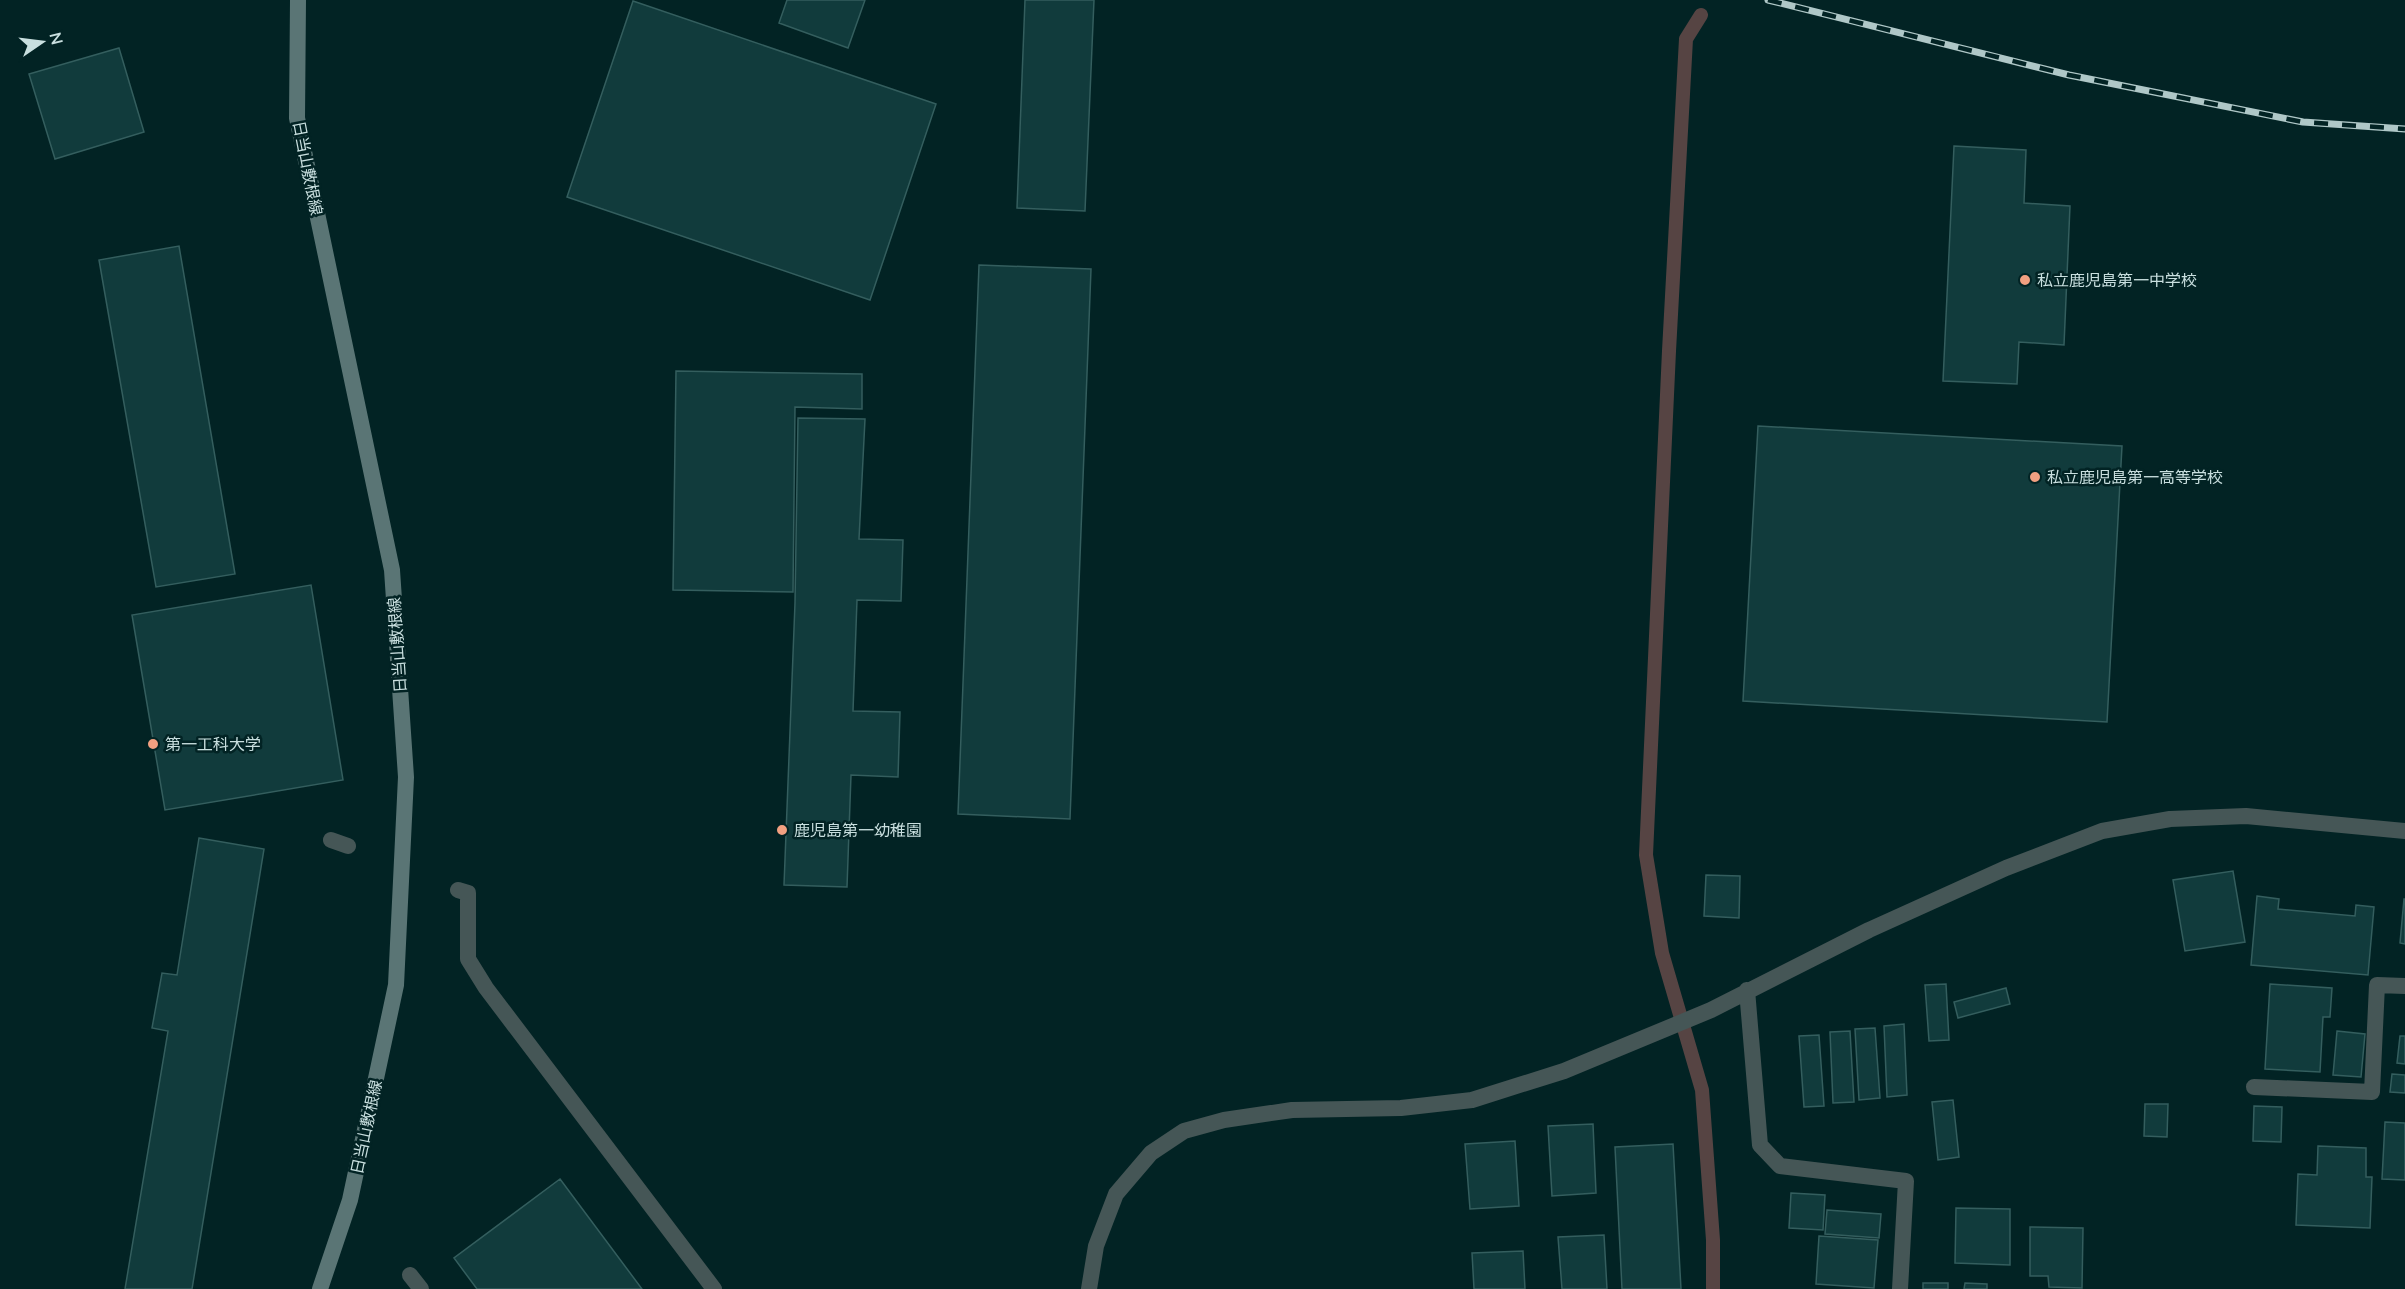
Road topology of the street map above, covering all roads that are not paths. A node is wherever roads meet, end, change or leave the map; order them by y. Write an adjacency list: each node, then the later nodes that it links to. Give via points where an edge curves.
1 (298, 0): 10 (main road, 日当山敷根線, via 297,118 392,570 406,777 396,985 350,1200)
2 (2405, 831): 7 (street, via 2246,816 2170,819 2103,831 2006,868)
3 (331, 840): 4 (street)
4 (348, 846)
5 (458, 890): 12 (street, via 468,893 468,959 486,988)
6 (2405, 986): 8 (street, via 2377,985 2372,1092)
7 (1747, 990): 13 (street, via 1711,1010 1564,1071 1472,1100 1401,1108 1292,1110 1224,1120 1184,1131 1151,1154 1116,1194 1096,1246); 14 (street, via 1760,1145 1780,1166 1906,1181)
8 (2254, 1087)
9 (410, 1275): 11 (street)
10 (320, 1289)
11 (421, 1289)
12 (714, 1289)
13 (1089, 1289)
14 (1900, 1289)

